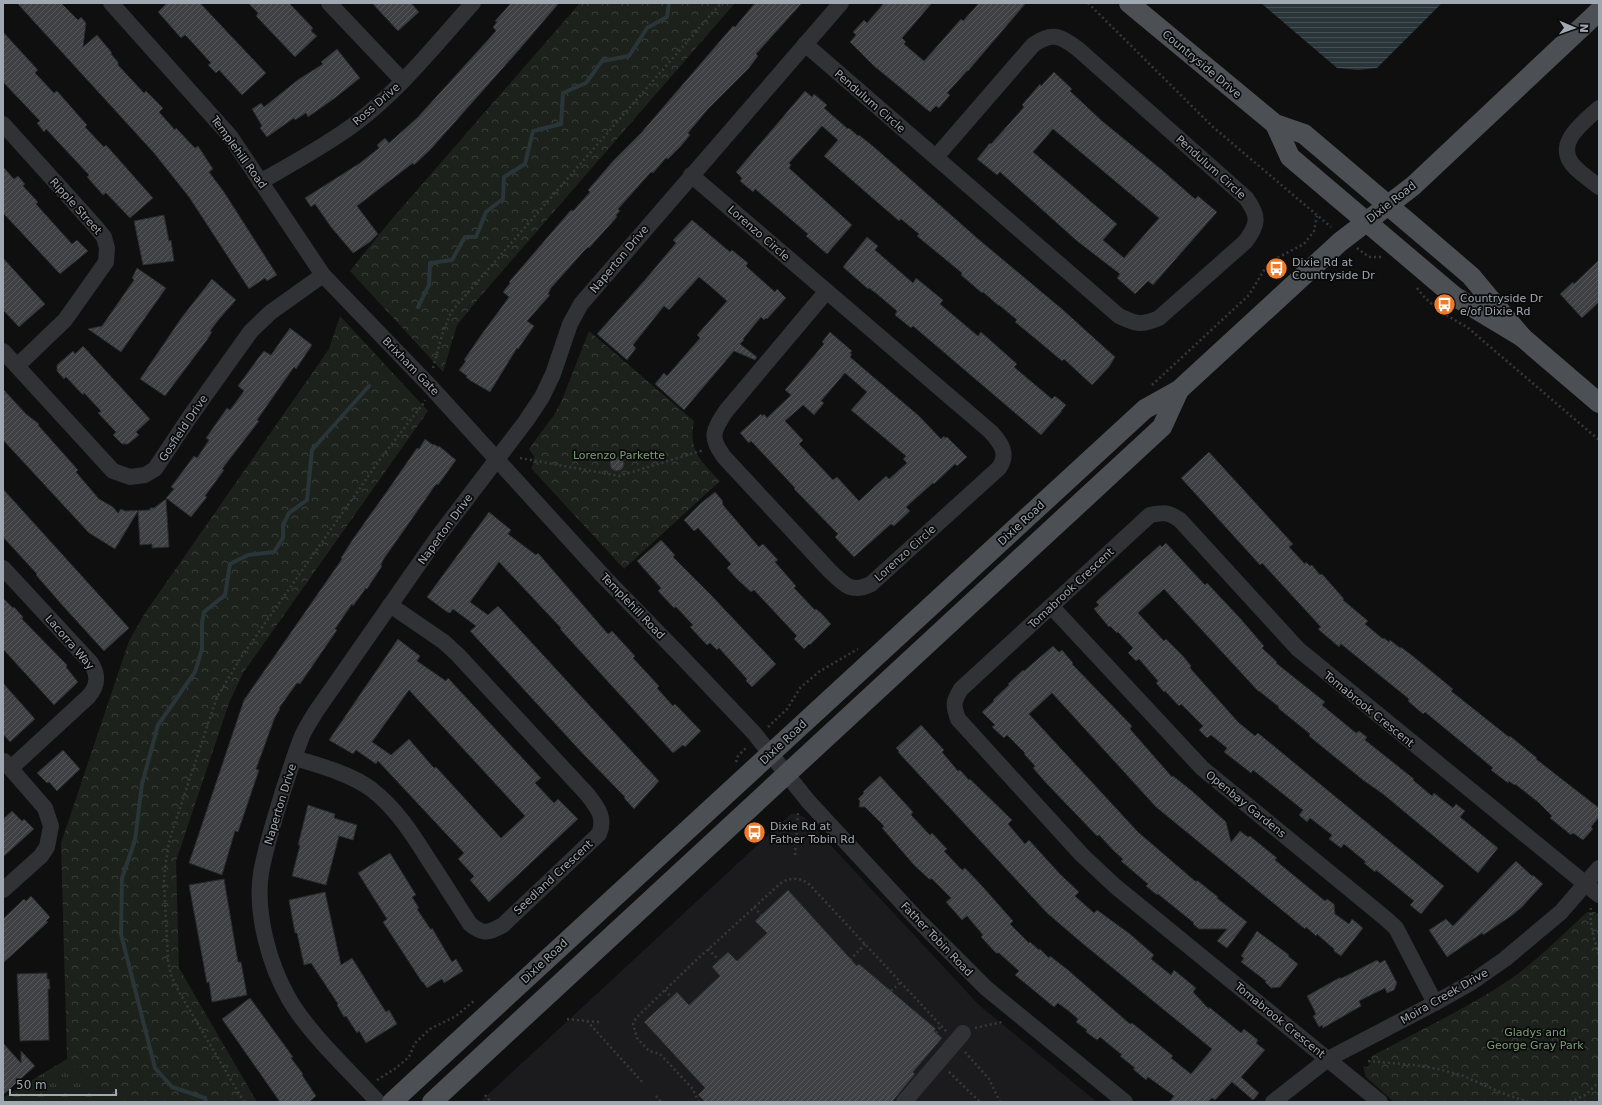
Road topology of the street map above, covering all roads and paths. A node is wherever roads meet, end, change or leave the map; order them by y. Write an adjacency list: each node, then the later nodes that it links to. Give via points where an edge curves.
1 (111, 3): 16 (street, Templehill Road, via 221,125)
2 (329, 3): 10 (street)
3 (473, 3): 10 (street, Ross Drive)
4 (721, 3): 29 (path, via 451,312)
5 (841, 3): 9 (street, Naperton Drive)
6 (1088, 3): 28 (path, via 1213,127 1317,216 1314,231 1304,244 1266,267 1249,295)
7 (1129, 3): 13 (main road, Countryside Drive)
8 (1599, 11): 18 (main road, Dixie Road, via 1424,175)
9 (805, 44): 14 (street, Pendulum Circle); 15 (street, Naperton Drive)
10 (403, 80): 16 (street, Ross Drive, via 352,126)
11 (1599, 108): 17 (street, via 1573,132 1568,142 1567,154 1572,165)
12 (3, 124): 27 (street, Ripple Street, via 96,226 104,237 107,248 106,262 65,320)
13 (1275, 124): 18 (main road, Countryside Drive, via 1304,134); 19 (main road, Countryside Drive, via 1290,157)
14 (936, 157): 14 (street, Pendulum Circle, via 1119,316 1132,323 1149,323 1159,318 1244,242 1255,225 1256,215 1246,198 1078,48 1062,38 1047,36 1033,45)
15 (691, 175): 24 (street, Lorenzo Circle); 34 (street, Naperton Drive, via 581,304 570,324 553,374 542,397)
16 (260, 182): 22 (street, Templehill Road)
17 (1599, 187)
18 (1388, 205): 19 (main road, Dixie Road); 25 (main road, Countryside Drive, via 1471,276)
19 (1366, 222): 25 (main road, Countryside Drive, via 1454,296); 30 (main road, Dixie Road, via 1340,242)
20 (1369, 257): 21 (path)
21 (1384, 258)
22 (323, 275): 27 (street, Gosfield Drive, via 271,312 251,331 155,469 145,475 130,477 112,471); 29 (street, Brixham Gate)
23 (1415, 285): 32 (path, via 1435,307 1467,327)
24 (826, 292): 24 (street, Lorenzo Circle, via 726,411 717,425 714,436 716,446 724,457 837,578 847,586 863,588 871,584 989,477 1003,462 1004,455 1002,446 991,432)
25 (1522, 337): 31 (main road, Countryside Drive)
26 (3, 351): 27 (street, Gosfield Drive)
27 (17, 366)
28 (1159, 378)
29 (429, 385): 34 (street, Brixham Gate); 77 (path, via 423,404 381,458 251,643 217,697 170,838 164,881 171,975)
30 (1179, 390): 39 (main road, Dixie Road, via 1145,409); 42 (main road, Dixie Road, via 1162,427)
31 (1599, 403)
32 (1599, 440)
33 (706, 450): 35 (path, via 619,476)
34 (497, 458): 37 (street, Naperton Drive); 39 (street, Templehill Road, via 604,577 754,733)
35 (520, 458)
36 (3, 568): 41 (street, Lacorra Way, via 91,663 97,676 94,690 88,697)
37 (390, 605): 40 (street, Naperton Drive, via 317,710 302,735); 40 (street, Seedland Crescent, via 444,642 458,655 586,794 602,817 598,834 503,925 491,932 483,931 470,924 394,809 359,782)
38 (1051, 606): 46 (street, Tomabrook Crescent, via 1150,515 1161,512 1171,514 1180,520 1298,648); 61 (street, Openbay Gardens, via 1202,768 1396,928); 69 (street, Tomabrook Crescent, via 961,689 954,699 958,719 1034,803 1115,886)
39 (770, 754): 42 (street, Father Tobin Road); 79 (main road, Dixie Road)
40 (294, 758): 78 (street, Naperton Drive, via 272,827 261,875 262,916 270,956 280,983 300,1016)
41 (7, 764): 47 (street, via 45,808 51,826 47,847 41,856)
42 (787, 774): 80 (main road, Dixie Road); 87 (street, Father Tobin Road, via 808,801 913,915 986,988)
43 (798, 813): 44 (path)
44 (795, 855)
45 (1599, 868): 46 (street, Moira Creek Drive)
46 (1585, 884): 48 (street, Tomabrook Crescent); 61 (street, Moira Creek Drive, via 1552,920 1519,948 1489,971)
47 (3, 890)
48 (1595, 902): 53 (path, via 1590,915)
49 (754, 907): 50 (path); 51 (path, via 782,882 794,877 808,883); 52 (path)
50 (761, 915)
51 (865, 944): 55 (path); 56 (path)
52 (708, 949): 54 (path); 57 (path)
53 (1599, 955)
54 (719, 960)
55 (850, 960)
56 (900, 982): 58 (path); 66 (path)
57 (665, 990): 59 (path); 83 (path, via 636,1018 634,1024 637,1038 649,1051 660,1054 692,1088)
58 (891, 991)
59 (671, 997)
60 (478, 998): 72 (path, via 456,1016 430,1029 415,1043 409,1057)
61 (1435, 1003): 69 (street, Moira Creek Drive)
62 (567, 1019): 63 (path)
63 (587, 1021): 64 (path); 74 (path)
64 (600, 1022)
65 (1002, 1022): 68 (path)
66 (941, 1026): 67 (path); 68 (path)
67 (936, 1033)
68 (964, 1034): 84 (street); 86 (path)
69 (1328, 1059): 88 (street, Moira Creek Drive); 89 (street, Tomabrook Crescent)
70 (1368, 1062): 90 (path, via 1438,1069 1461,1075)
71 (949, 1072): 85 (path)
72 (382, 1075)
73 (1599, 1082): 91 (path, via 1585,1095)
74 (644, 1084)
75 (485, 1095): 81 (path)
76 (656, 1096): 82 (path)
77 (244, 1102)
78 (378, 1102)
79 (392, 1102)
80 (432, 1102)
81 (491, 1102)
82 (661, 1102)
83 (700, 1102)
84 (904, 1102)
85 (980, 1102)
86 (1000, 1102)
87 (1125, 1102)
88 (1273, 1102)
89 (1380, 1102)
90 (1529, 1102)
91 (1570, 1102)

